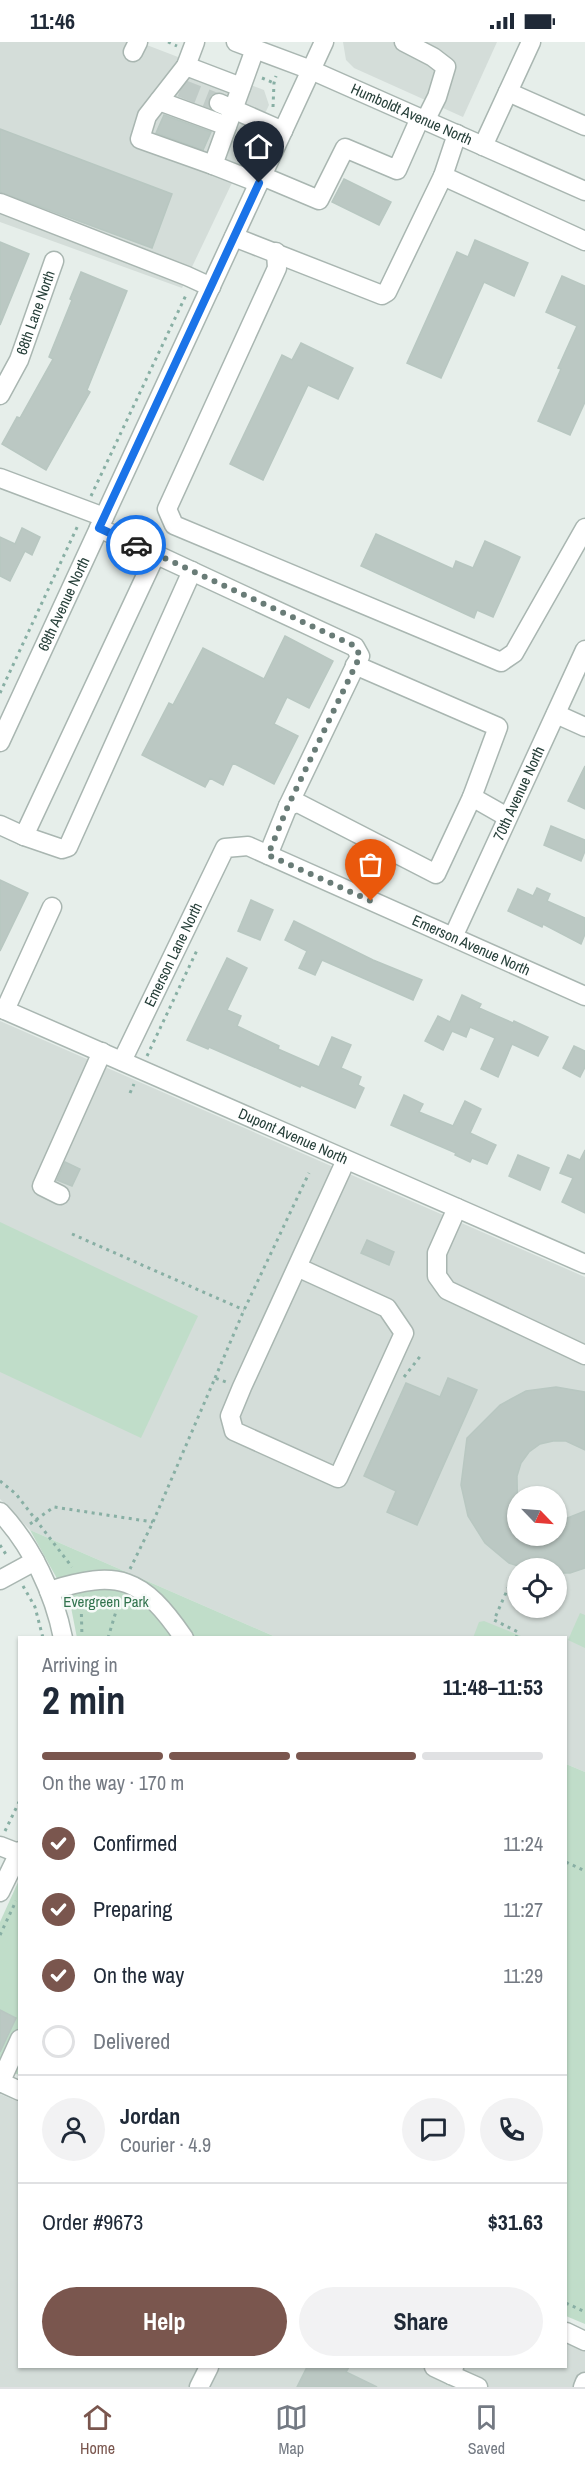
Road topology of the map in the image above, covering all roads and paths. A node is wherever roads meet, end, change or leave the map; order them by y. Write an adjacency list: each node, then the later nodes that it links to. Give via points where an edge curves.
1 (195, 42): 8 (street)
2 (236, 42): 6 (street, Humboldt Avenue North)
3 (324, 42): 9 (street, 69th Avenue North)
4 (404, 42): 14 (street, via 446,67 437,97)
5 (531, 42): 11 (street)
6 (255, 49): 7 (street, Humboldt Avenue North); 10 (street)
7 (283, 60): 9 (street, Humboldt Avenue North); 15 (path, via 274,83 274,106)
8 (186, 66): 10 (street); 12 (street, via 177,86)
9 (311, 70): 14 (street, Humboldt Avenue North); 18 (street, 69th Avenue North)
10 (242, 87): 13 (street)
11 (508, 92): 17 (street); 20 (street)
12 (159, 101): 16 (street); 21 (street, via 147,116 140,139)
13 (226, 106): 15 (street); 16 (street)
14 (423, 119): 19 (street, Humboldt Avenue North); 23 (street, via 397,170 345,148 319,200)
15 (266, 123): 18 (street)
16 (227, 126): 21 (street)
17 (585, 126)
18 (284, 130): 23 (street, 69th Avenue North)
19 (457, 134): 20 (street, Humboldt Avenue North); 22 (street)
20 (483, 146): 24 (street, Humboldt Avenue North)
21 (213, 165): 23 (street)
22 (443, 176): 27 (street); 28 (street, via 387,292 382,295)
23 (261, 180): 26 (street, 69th Avenue North)
24 (585, 191)
25 (0, 203): 30 (street)
26 (234, 237): 28 (street); 31 (street, 69th Avenue North)
27 (585, 241)
28 (276, 252): 36 (street, via 277,268 167,509 174,525 501,662 514,653)
29 (54, 261): 32 (street, 68th Lane North, via 19,360)
30 (194, 279): 31 (street); 34 (path)
31 (211, 287): 35 (street, 69th Avenue North)
32 (0, 395)
33 (0, 478): 34 (street)
34 (85, 509): 35 (street); 41 (path)
35 (102, 522): 37 (street); 44 (street, 69th Avenue North)
36 (585, 528)
37 (156, 554): 38 (street); 49 (street)
38 (192, 571): 40 (street, via 355,646 360,656); 49 (street, via 68,847 62,849)
39 (585, 650): 42 (street, 70th Avenue North)
40 (355, 665): 45 (street, via 498,727); 46 (street)
41 (0, 693)
42 (556, 714): 43 (street); 47 (street, 70th Avenue North)
43 (585, 727)
44 (1, 736)
45 (472, 797): 46 (street, via 436,874 298,803); 47 (street)
46 (288, 806): 51 (street)
47 (507, 817): 53 (street, 70th Avenue North)
48 (0, 825): 49 (street)
49 (24, 836)
50 (225, 848): 51 (street, Emerson Avenue North, via 248,846); 58 (street, Emerson Lane North)
51 (268, 855): 53 (street, Emerson Avenue North)
52 (52, 907): 56 (street)
53 (453, 937): 55 (street, Emerson Avenue North)
54 (198, 948): 59 (path)
55 (585, 996)
56 (2, 1009): 57 (street, Dupont Avenue North)
57 (102, 1052): 58 (street, Dupont Avenue North); 63 (street, via 42,1186)
58 (122, 1061): 59 (street, Dupont Avenue North)
59 (141, 1070): 60 (path); 61 (street, Dupont Avenue North)
60 (130, 1093)
61 (346, 1160): 64 (street, Dupont Avenue North); 67 (street)
62 (309, 1173): 68 (path)
63 (60, 1195)
64 (457, 1208): 66 (street, Dupont Avenue North); 69 (street, via 437,1253 437,1276 447,1290)
65 (72, 1234): 68 (path)
66 (585, 1264)
67 (297, 1267): 71 (street); 71 (street, via 387,1308 404,1333 338,1478 234,1431 230,1416)
68 (244, 1310): 70 (path)
69 (585, 1356)
70 (215, 1378): 71 (path); 74 (path)
71 (242, 1387)
72 (0, 1481): 74 (path, via 36,1520 54,1507)
73 (0, 1512): 76 (street)
74 (153, 1522): 78 (path)
75 (0, 1545): 77 (path)
76 (35, 1561): 77 (street); 80 (street)
77 (8, 1576): 81 (path, via 35,1606)
78 (124, 1582): 80 (street, via 92,1579); 83 (path); 84 (street, via 159,1604)
79 (507, 1590): 85 (path, via 494,1620 518,1632)
80 (49, 1592): 82 (street)
81 (42, 1636)
82 (62, 1636)
83 (109, 1636)
84 (183, 1636)
85 (517, 1636)
86 (18, 1804): 87 (path)
87 (2, 1839): 88 (street)
88 (18, 1851)
89 (18, 1854): 92 (street)
90 (567, 1862): 91 (path)
91 (585, 1871)
92 (0, 1892)
93 (18, 1898): 94 (path)
94 (0, 1935)
95 (18, 2043): 96 (street)
96 (0, 2082): 97 (street)
97 (18, 2090)
98 (567, 2303): 99 (path)
99 (585, 2312)
100 (567, 2332): 101 (street)
101 (585, 2341)
102 (209, 2368): 105 (street)
103 (453, 2371): 106 (street)
104 (585, 2382): 107 (street)
105 (200, 2387)
106 (478, 2387)
107 (583, 2387)

